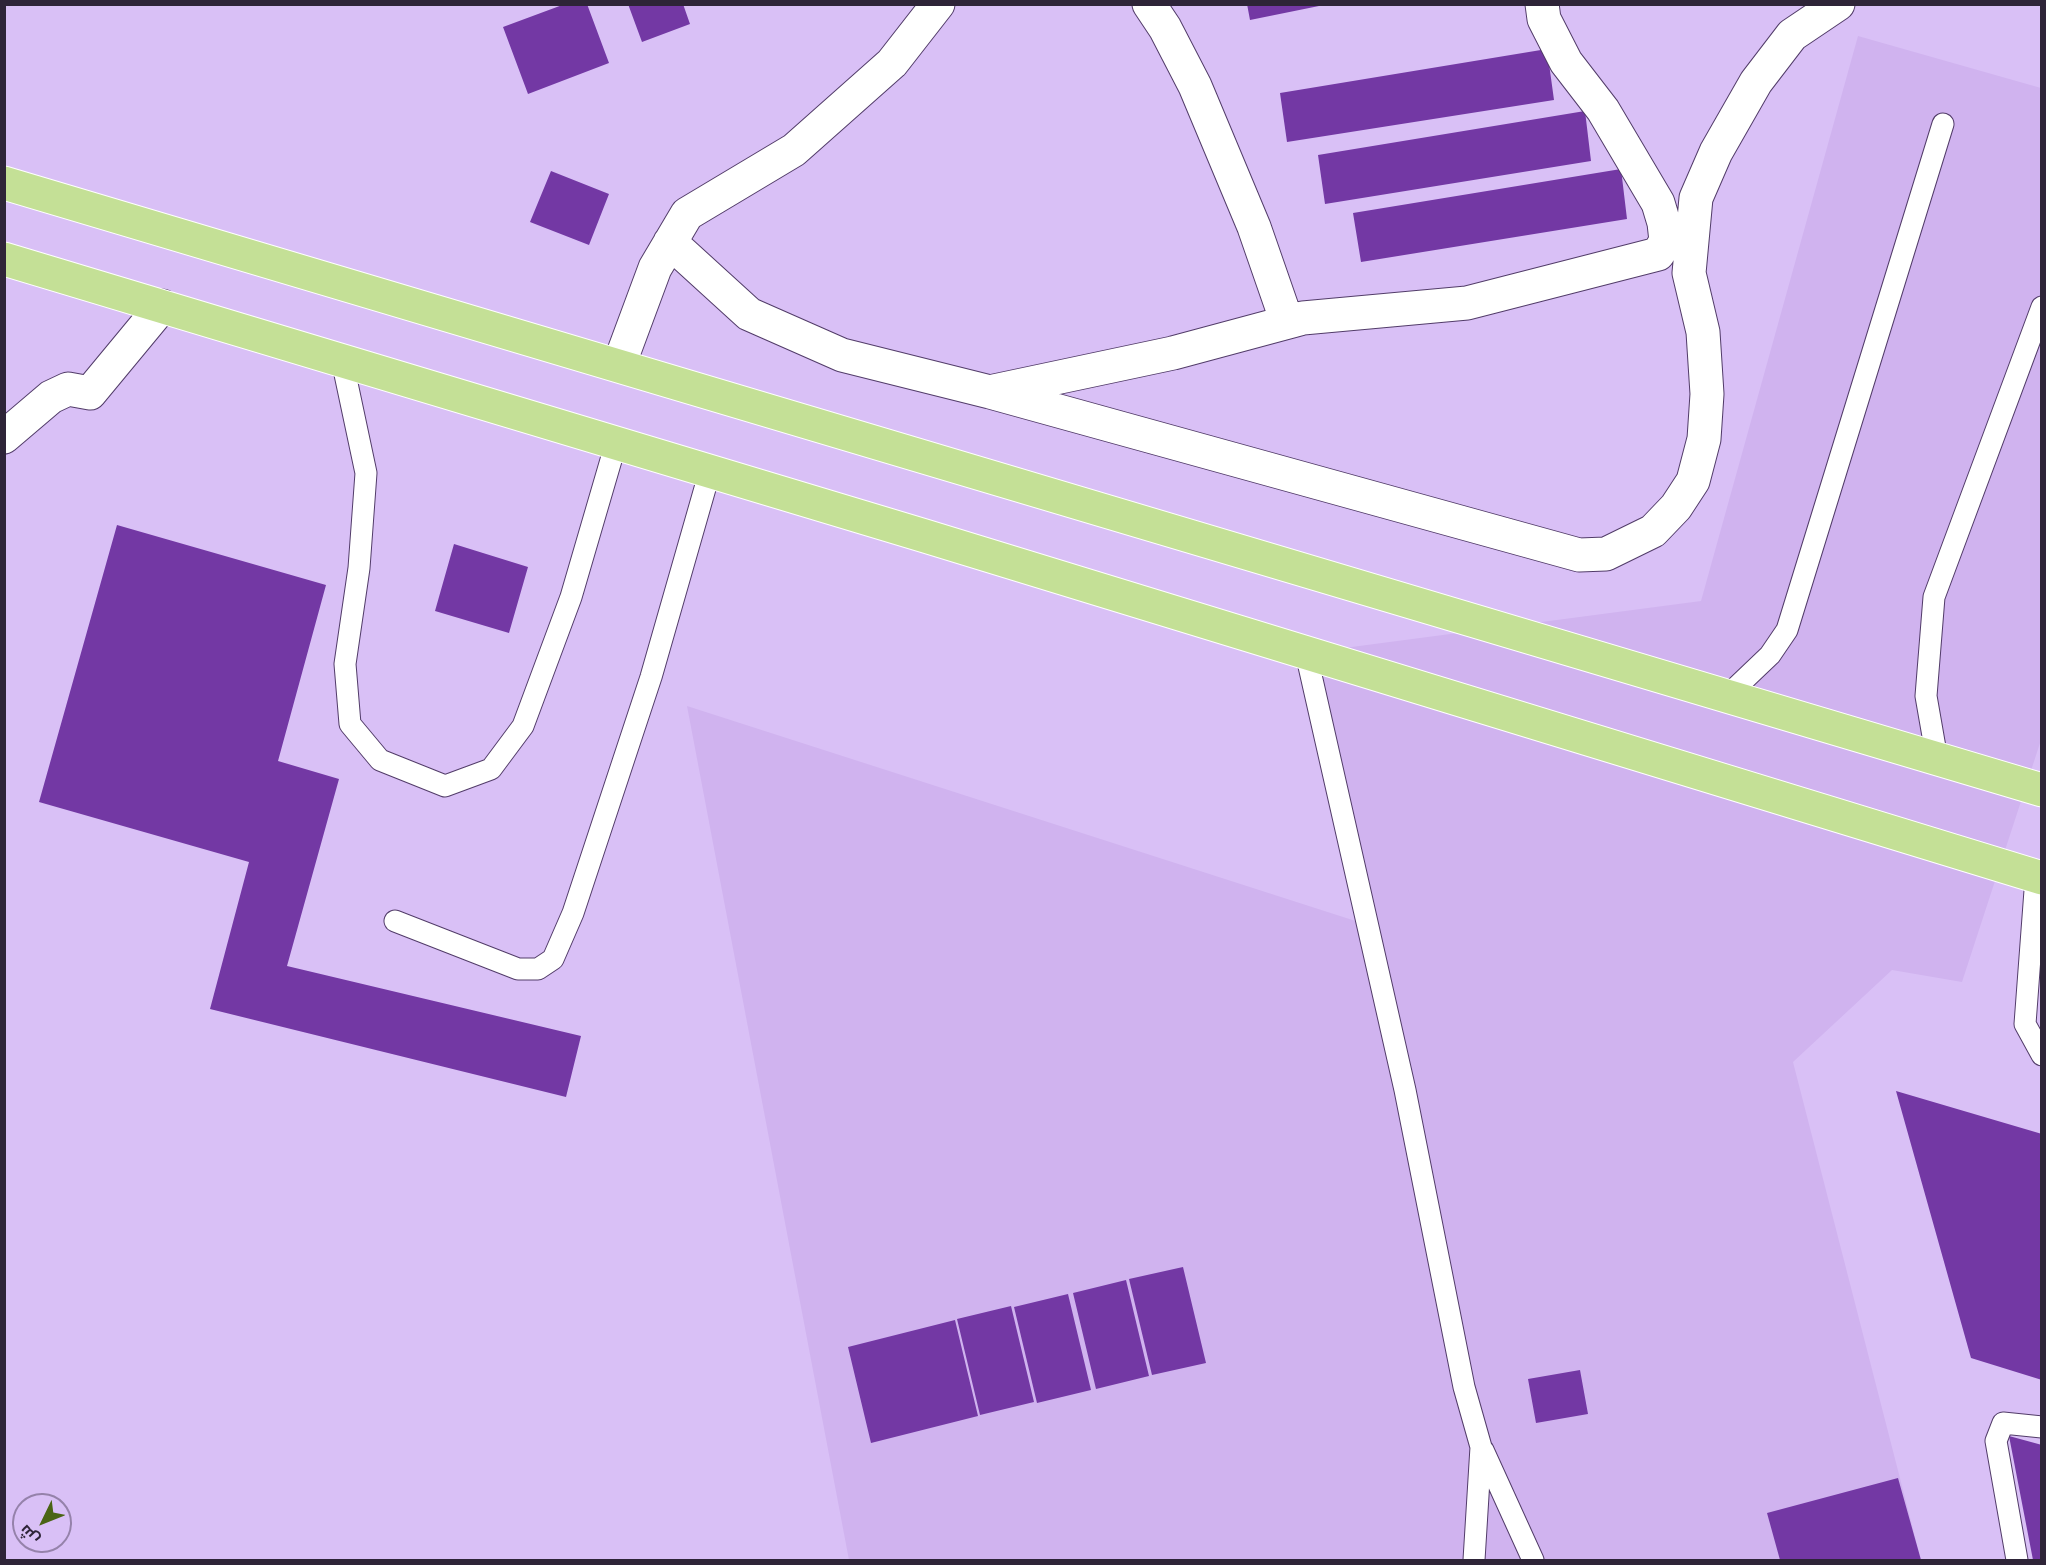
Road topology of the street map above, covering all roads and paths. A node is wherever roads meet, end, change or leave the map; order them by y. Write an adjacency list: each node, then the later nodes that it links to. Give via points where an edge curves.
1 (938, 4): 7 (street, via 892,63 794,150 687,214)
2 (1149, 4): 11 (street, via 1195,86 1254,227)
3 (1542, 4): 11 (street, via 1544,19 1566,62 1603,110 1658,203 1666,241 1658,254 1467,303)
4 (1838, 4): 14 (street, via 1792,34 1756,82 1716,152 1696,198 1689,273 1703,332 1707,394 1704,439 1693,481 1676,507 1653,531 1628,545 1606,554 1579,555)
5 (1944, 124): 19 (lane, via 1787,630 1770,655)
6 (4, 183): 13 (highway)
7 (670, 242): 13 (street, via 655,268); 14 (street, via 749,314 842,355)
8 (4, 259): 9 (highway)
9 (162, 306): 12 (highway); 15 (street, via 90,393 68,389 51,397)
10 (2042, 307): 20 (lane, via 1935,597 1926,696)
11 (1287, 322): 14 (street, via 1173,353)
12 (342, 360): 16 (highway); 16 (lane, via 366,473 359,568 345,664 350,724 380,760 445,786 491,769 523,726 572,597)
13 (619, 365): 19 (highway)
14 (990, 392)
15 (4, 437)
16 (616, 443): 17 (highway)
17 (710, 471): 18 (highway); 23 (lane, via 651,677 573,913 554,959 538,969 518,969)
18 (1306, 653): 22 (highway); 26 (lane, via 1406,1090 1464,1387)
19 (1726, 696): 20 (highway)
20 (1937, 759): 21 (highway)
21 (2042, 790)
22 (2039, 878): 24 (lane, via 2025,1024)
23 (395, 921)
24 (2042, 1055)
25 (2042, 1427): 29 (lane, via 2003,1423 1996,1440)
26 (1481, 1447): 27 (lane); 28 (lane)
27 (1474, 1560)
28 (1533, 1560)
29 (2017, 1560)

